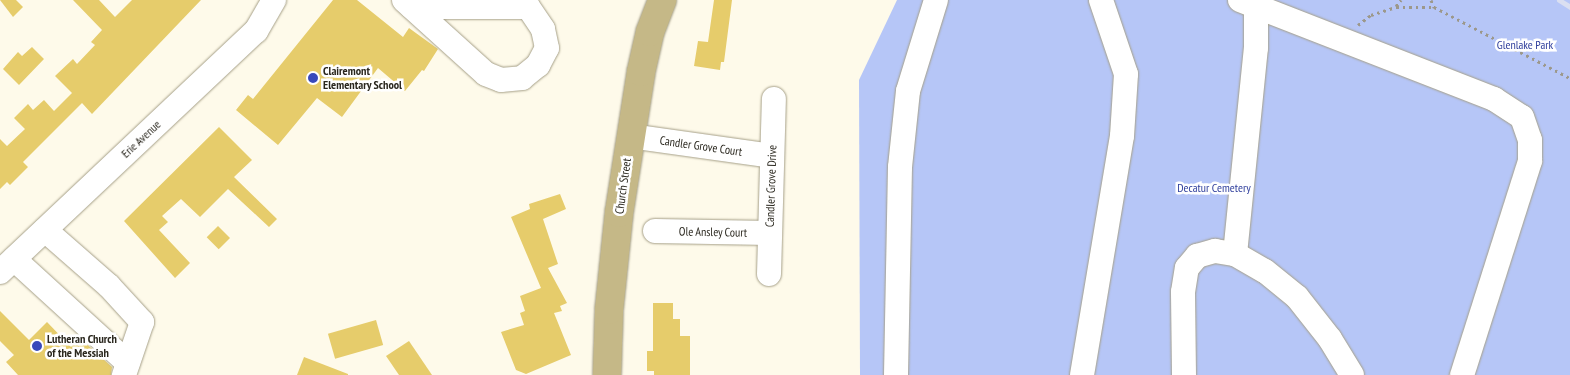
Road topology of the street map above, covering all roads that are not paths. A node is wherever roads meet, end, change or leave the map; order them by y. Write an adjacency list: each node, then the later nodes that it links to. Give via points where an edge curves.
1 (274, 0): 10 (street, Erie Avenue, via 256,31)
2 (662, 0): 8 (main road, Church Street, via 648,40)
3 (936, 0): 18 (street, via 908,90 900,167)
4 (1101, 0): 19 (street, via 1126,74 1122,136)
5 (408, 3): 5 (street, via 486,74 501,80 522,78 538,65 547,48 543,29 528,8)
6 (1248, 3): 13 (street, via 1256,48); 22 (street, via 1494,99 1522,117 1530,140 1530,161)
7 (774, 99): 9 (street, Candler Grove Drive)
8 (630, 136): 9 (street, Candler Grove Court); 17 (main road, Church Street)
9 (772, 156): 12 (street, Candler Grove Drive)
10 (45, 230): 14 (street, Erie Avenue); 16 (street, via 109,286 142,322)
11 (655, 231): 12 (street, Ole Ansley Court)
12 (770, 233): 15 (street, Candler Grove Drive)
13 (1235, 254): 20 (street, via 1215,251 1197,256 1187,268 1183,292); 21 (street, via 1265,271 1297,297 1330,339)
14 (7, 266): 16 (street)
15 (769, 274)
16 (126, 369)
17 (607, 375)
18 (896, 375)
19 (1082, 375)
20 (1184, 375)
21 (1352, 375)
22 (1462, 375)

